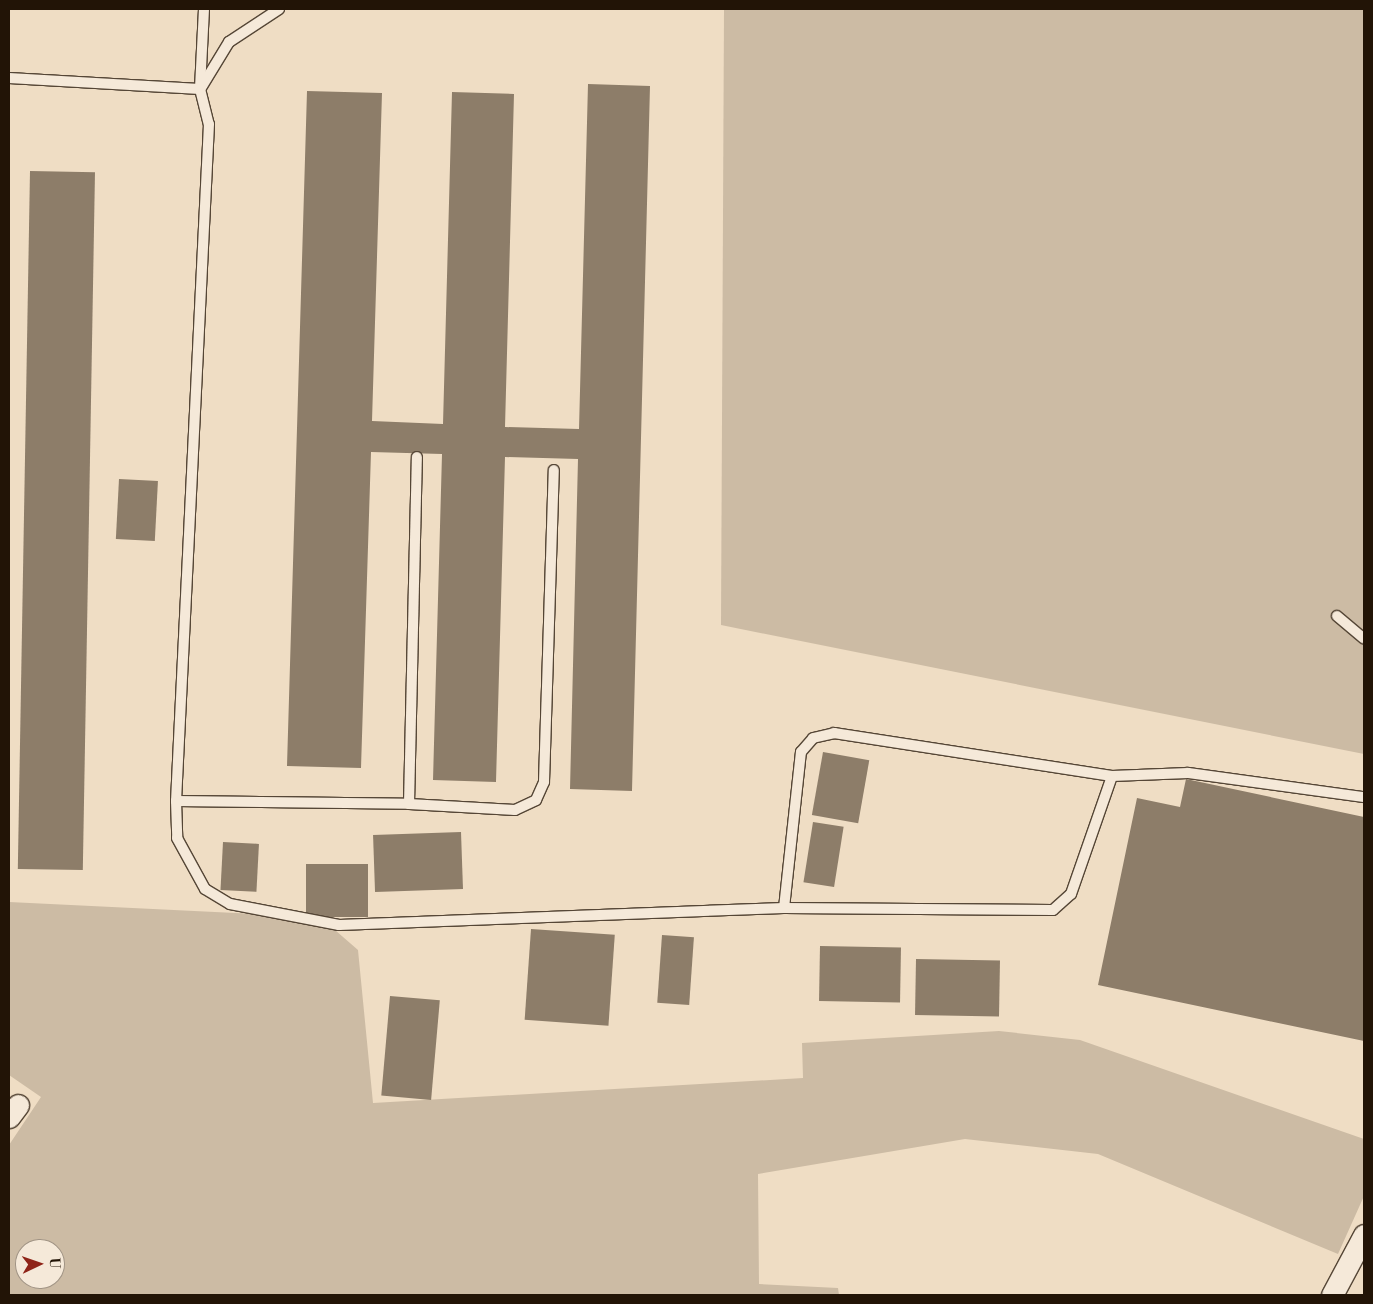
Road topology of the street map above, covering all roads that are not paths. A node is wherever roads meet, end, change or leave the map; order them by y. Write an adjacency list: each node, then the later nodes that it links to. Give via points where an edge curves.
1 (204, 9): 4 (lane)
2 (279, 9): 4 (lane, via 229,42)
3 (9, 78): 4 (lane)
4 (200, 89): 11 (lane, via 209,124)
5 (417, 457): 12 (lane)
6 (554, 470): 12 (lane, via 544,782 536,800 515,810)
7 (1337, 616): 8 (lane)
8 (1364, 639)
9 (1112, 776): 10 (lane, via 1188,773); 13 (lane, via 1071,894 1053,910); 13 (lane, via 834,732 813,738 801,752)
10 (1364, 797)
11 (176, 801): 12 (lane); 13 (lane, via 177,838 205,889 230,904 339,926)
12 (409, 804)
13 (784, 908)
14 (1362, 1247): 15 (street)
15 (1332, 1295)

